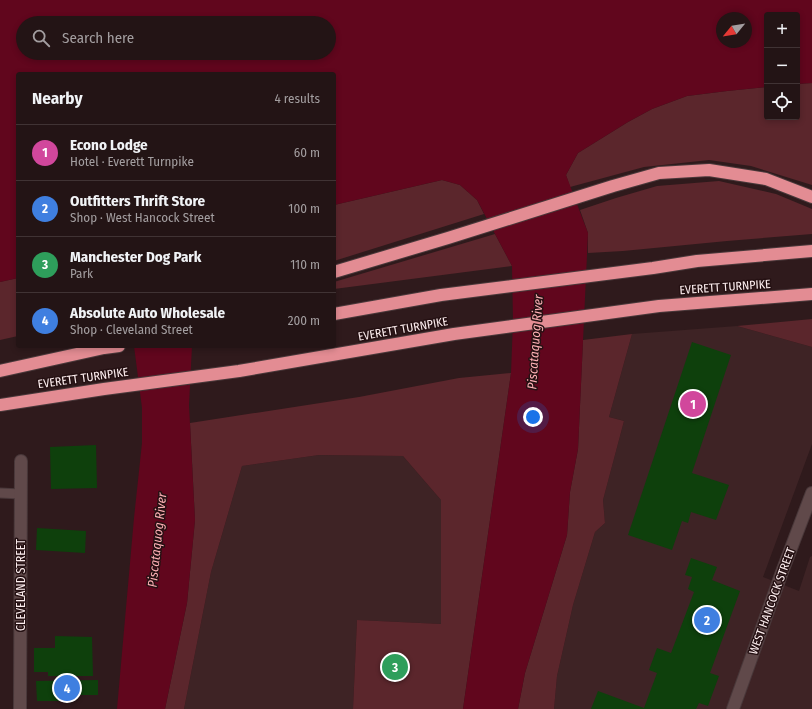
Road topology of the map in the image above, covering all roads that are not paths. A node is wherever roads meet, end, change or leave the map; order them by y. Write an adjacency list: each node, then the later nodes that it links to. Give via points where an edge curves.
1 (812, 197): 3 (highway, via 766,179 708,170 659,173)
2 (812, 251): 5 (highway, via 697,261 441,295)
3 (336, 271)
4 (812, 294): 8 (highway, EVERETT TURNPIKE, via 659,306 454,334 239,371)
5 (336, 314)
6 (102, 348): 7 (highway, EVERETT TURNPIKE)
7 (0, 371)
8 (0, 404)
9 (21, 461): 12 (street, CLEVELAND STREET)
10 (0, 493): 12 (lane)
11 (812, 493): 14 (street, WEST HANCOCK STREET)
12 (21, 494): 13 (street, CLEVELAND STREET)
13 (20, 709)
14 (733, 709)

